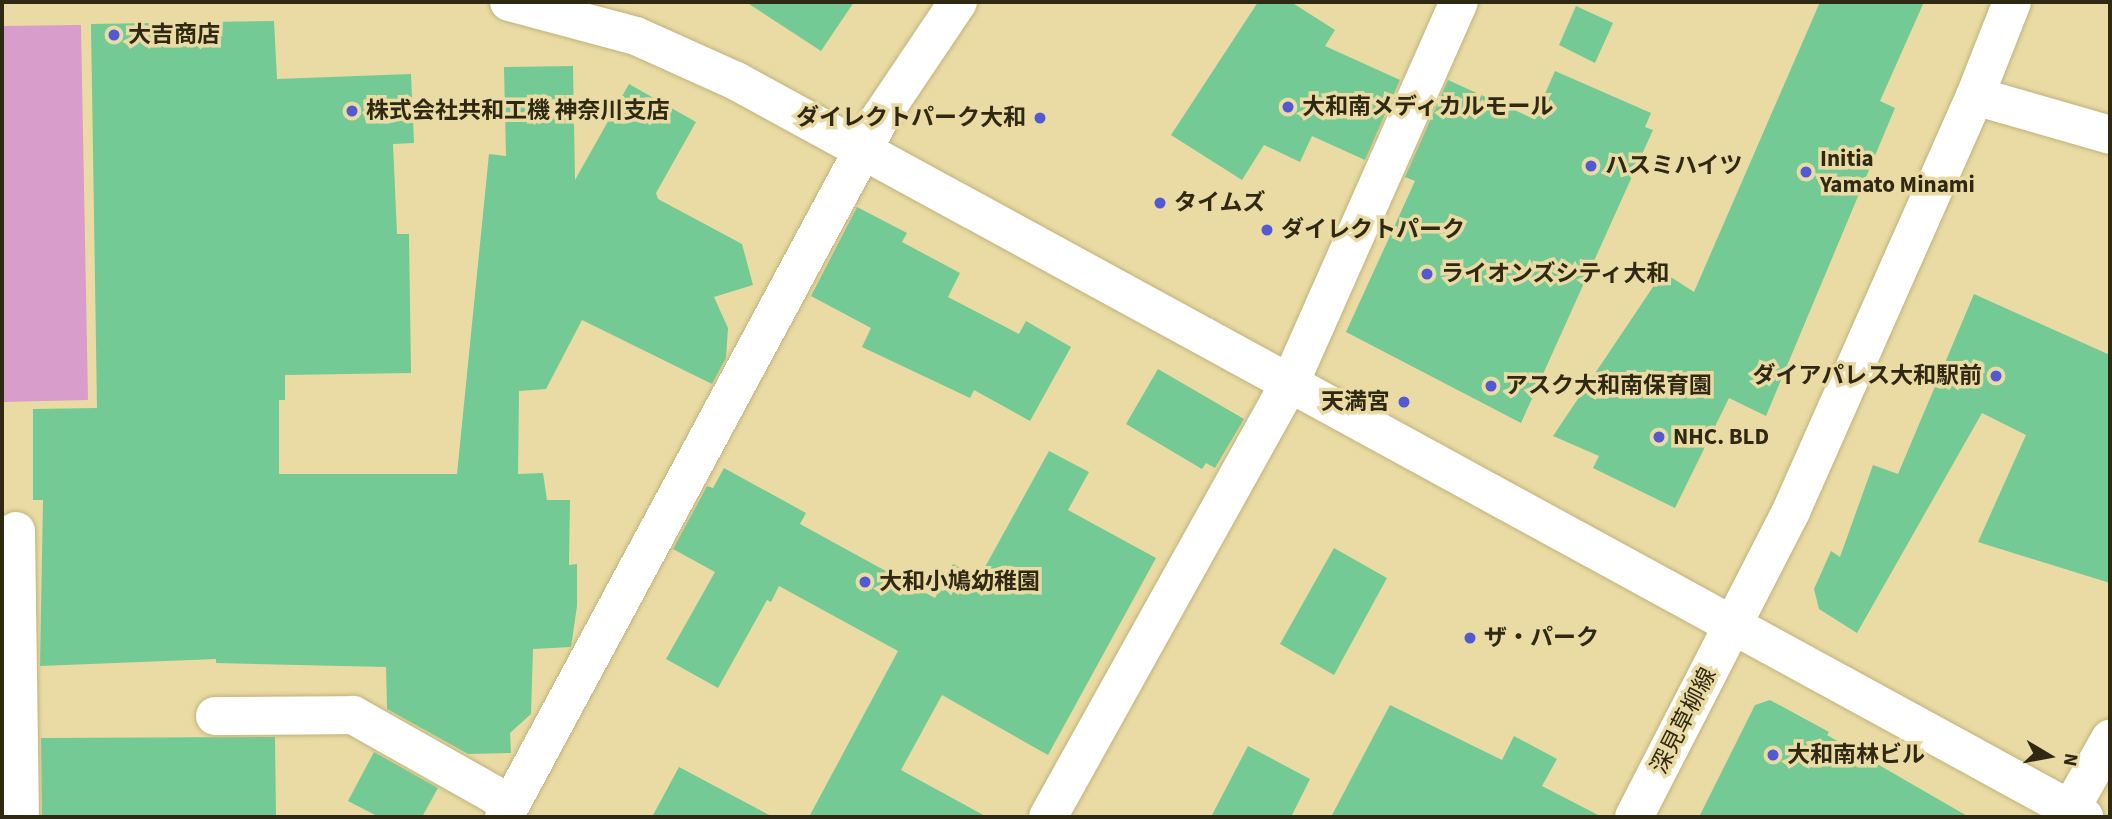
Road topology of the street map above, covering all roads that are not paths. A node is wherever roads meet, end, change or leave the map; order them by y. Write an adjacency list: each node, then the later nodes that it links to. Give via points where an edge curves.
1 (509, 2): 7 (street, via 635,36 736,81)
2 (958, 2): 7 (street)
3 (1459, 2): 8 (street)
4 (2012, 2): 5 (street, 深見草柳線)
5 (1975, 96): 6 (street); 11 (street, 深見草柳線, via 1792,509)
6 (2110, 135)
7 (863, 149): 8 (street); 14 (street)
8 (1290, 383): 11 (street); 17 (street)
9 (16, 531): 10 (street)
10 (9, 620): 16 (street)
11 (1732, 624): 15 (street); 18 (street, 深見草柳線)
12 (215, 716): 14 (street, via 353,715)
13 (2110, 739): 15 (street)
14 (507, 810)
15 (2073, 815)
16 (20, 817)
17 (1048, 817)
18 (1634, 817)

